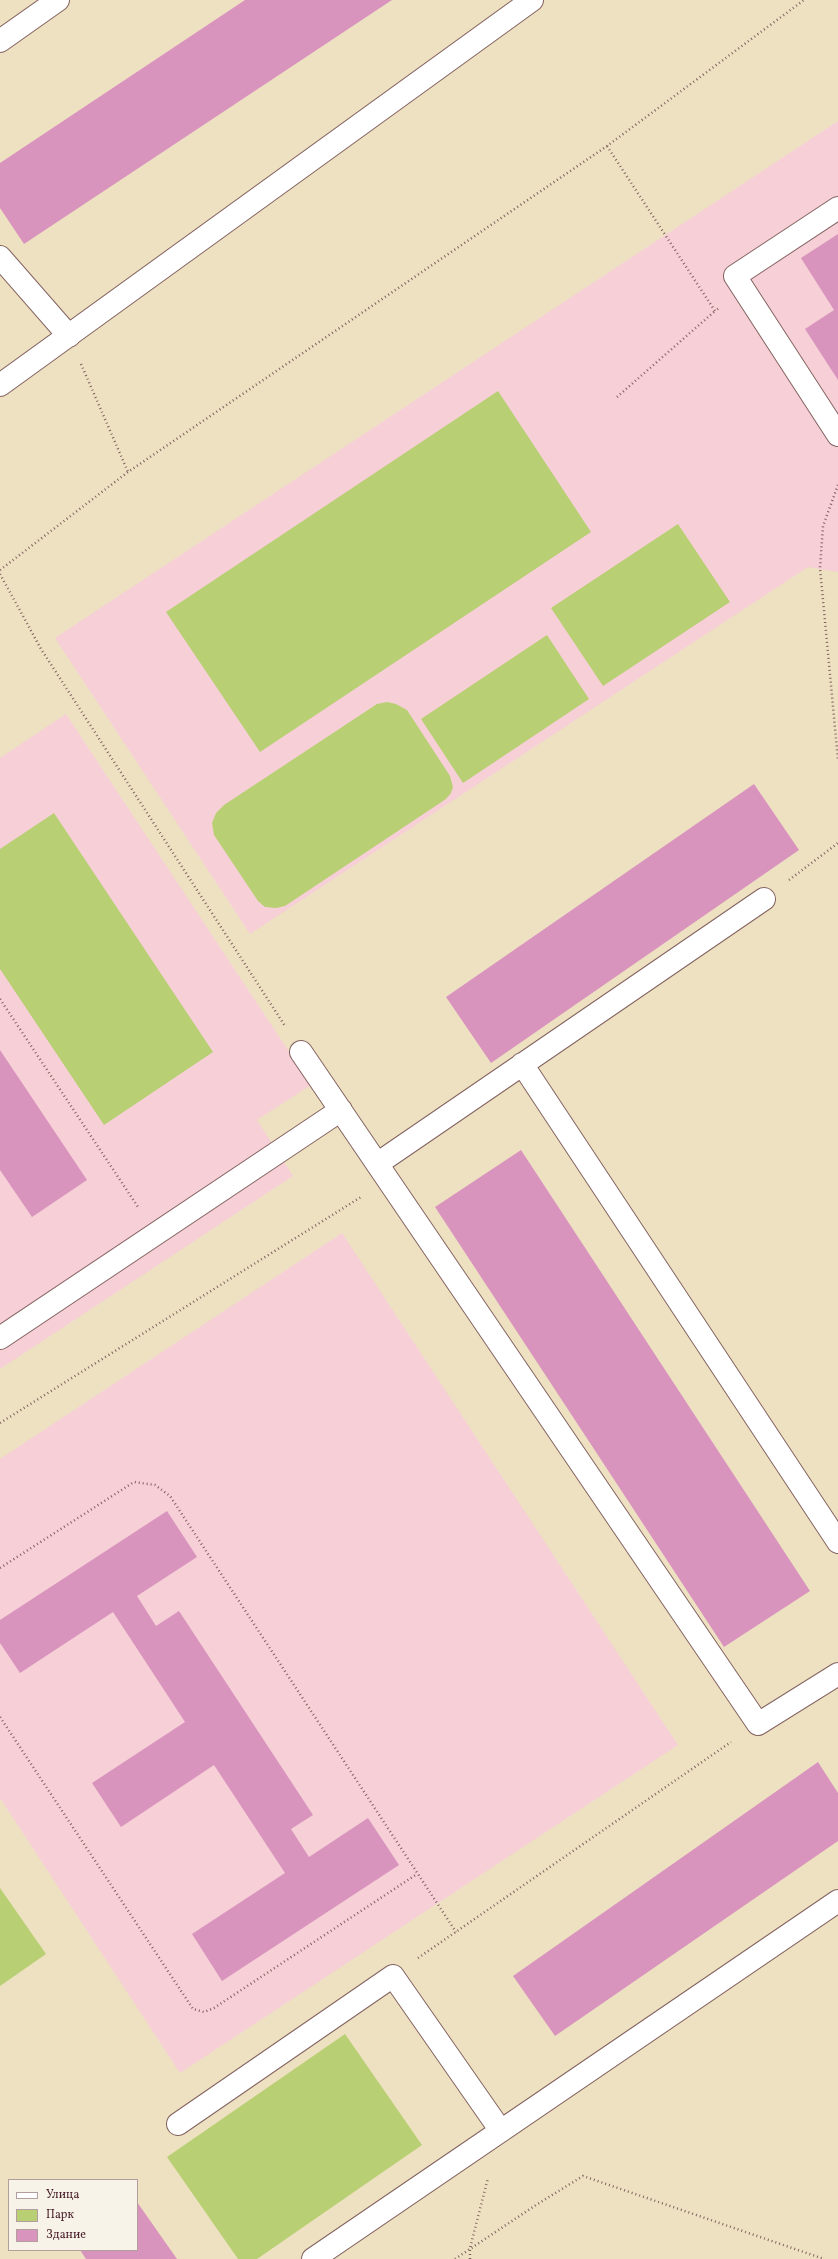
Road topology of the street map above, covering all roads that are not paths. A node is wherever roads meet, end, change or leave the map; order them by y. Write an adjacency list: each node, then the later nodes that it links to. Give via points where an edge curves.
1 (58, 0): 3 (lane)
2 (532, 0): 6 (lane)
3 (0, 41)
4 (838, 208): 8 (lane, via 735,276)
5 (0, 257): 6 (lane)
6 (69, 336): 7 (lane)
7 (0, 385)
8 (838, 435)
9 (764, 899): 11 (lane)
10 (301, 1052): 12 (lane)
11 (522, 1064): 13 (lane); 15 (lane)
12 (341, 1110): 13 (lane); 14 (lane)
13 (382, 1172): 16 (lane, via 758,1724)
14 (0, 1338)
15 (838, 1542)
16 (838, 1674)
17 (837, 1903): 19 (lane)
18 (178, 2124): 19 (lane, via 393,1976)
19 (501, 2131): 20 (lane)
20 (313, 2259)

